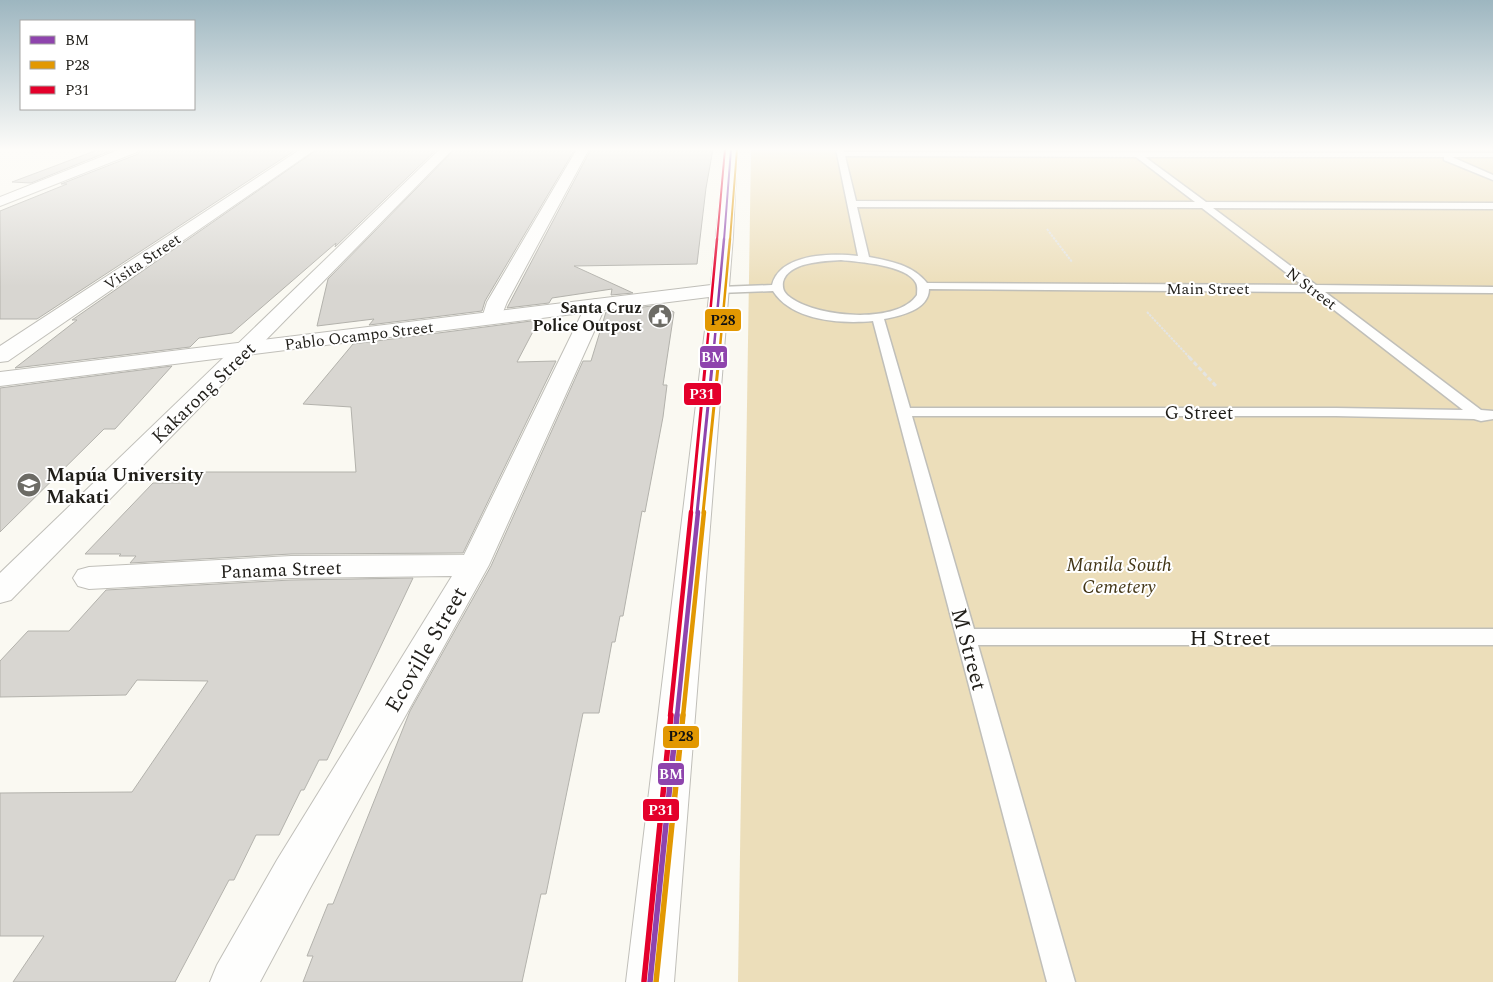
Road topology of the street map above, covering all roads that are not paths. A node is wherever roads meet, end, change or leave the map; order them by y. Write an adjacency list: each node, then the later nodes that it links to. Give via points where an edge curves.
1 (17, 195): 8 (street)
2 (241, 195): 22 (street, Visita Street)
3 (401, 195): 21 (street, Kakarong Street)
4 (557, 195): 20 (street, via 497,302)
5 (727, 195): 16 (street)
6 (850, 195): 9 (lane)
7 (1192, 195): 10 (lane, N Street)
8 (1, 201)
9 (852, 204): 10 (lane); 12 (lane)
10 (1205, 205): 11 (lane); 15 (lane, N Street)
11 (1493, 206)
12 (864, 258): 13 (lane, via 902,268 916,276); 14 (lane, via 819,259 800,263 778,278)
13 (923, 286): 15 (lane, Main Street); 19 (lane, via 923,296 915,304)
14 (777, 288): 16 (lane); 19 (lane, via 782,297 812,312)
15 (1314, 288): 17 (lane, Main Street); 25 (lane, N Street)
16 (719, 290): 18 (street, Pablo Ocampo Street); 33 (street)
17 (1493, 290)
18 (596, 305): 20 (street, Pablo Ocampo Street); 27 (street, Ecoville Street)
19 (878, 317): 24 (lane, M Street)
20 (492, 318): 21 (street, Pablo Ocampo Street)
21 (246, 349): 23 (street, Pablo Ocampo Street); 29 (street, Kakarong Street)
22 (0, 356)
23 (0, 379)
24 (904, 412): 25 (lane, G Street); 30 (lane, M Street)
25 (1486, 415): 26 (lane, N Street)
26 (1493, 426)
27 (474, 565): 28 (street, Panama Street, via 291,567); 32 (street, Ecoville Street)
28 (89, 578)
29 (0, 592)
30 (966, 637): 31 (lane, H Street); 34 (lane, M Street)
31 (1493, 637)
32 (234, 982)
33 (650, 982)
34 (1061, 982)

